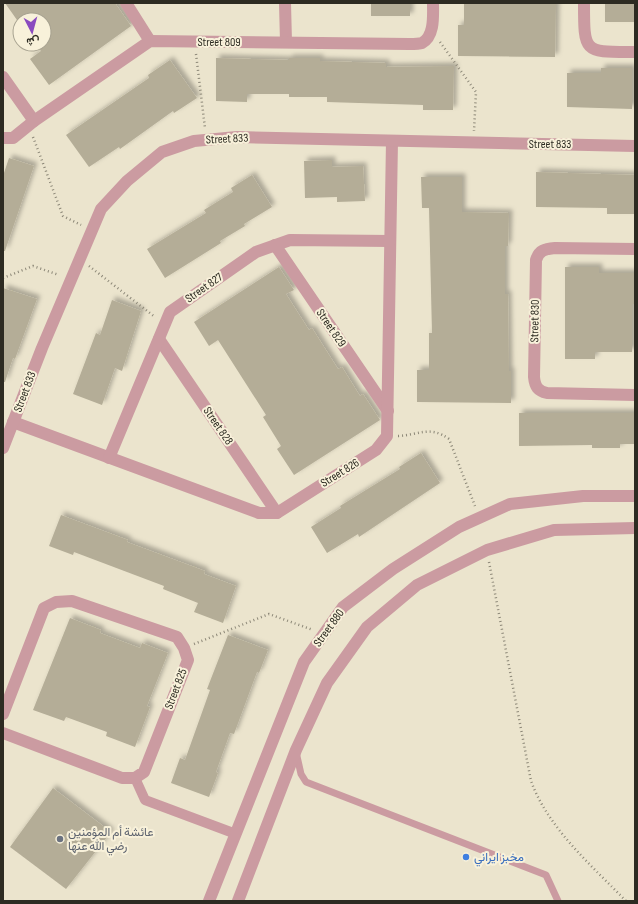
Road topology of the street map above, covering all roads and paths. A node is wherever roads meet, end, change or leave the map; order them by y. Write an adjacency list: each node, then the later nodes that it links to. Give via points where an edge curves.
1 (126, 3): 6 (street)
2 (286, 3): 8 (street)
3 (433, 3): 5 (street)
4 (584, 3): 9 (street, via 584,36 588,46 604,52)
5 (431, 30): 8 (street, Street 809, via 428,38 422,43); 15 (path, via 476,92)
6 (150, 41): 7 (street, Street 809); 11 (street)
7 (194, 42): 8 (street, Street 809); 13 (path)
8 (286, 42)
9 (635, 52)
10 (3, 77): 11 (street)
11 (31, 123): 12 (street, via 13,138); 17 (path, via 63,216)
12 (3, 138)
13 (207, 140): 14 (street, Street 833, via 237,137); 17 (street, Street 833, via 194,141 162,152 117,192 102,210)
14 (392, 141): 15 (street, Street 833); 18 (street)
15 (474, 143): 16 (street, Street 833)
16 (635, 146)
17 (92, 230): 21 (street, Street 833)
18 (390, 240): 19 (street, Street 827, via 290,240); 27 (street)
19 (275, 245): 24 (street, Street 827, via 256,252 170,312); 27 (street, Street 829)
20 (635, 249): 26 (street, Street 830, via 547,248 538,254 534,377 536,388 547,393)
21 (80, 259): 23 (street, Street 833); 24 (path)
22 (3, 278): 23 (path, via 33,266)
23 (71, 280): 28 (street, Street 833)
24 (165, 324): 25 (street, Street 827)
25 (159, 340): 31 (street, Street 827); 33 (street, Street 828)
26 (635, 395)
27 (388, 411): 29 (street)
28 (13, 422): 30 (street, Street 833); 31 (street)
29 (387, 436): 33 (street, Street 826, via 376,450); 34 (path, via 408,435 427,430 440,432 449,439)
30 (3, 448)
31 (109, 458): 33 (street, via 259,513)
32 (635, 496): 34 (street, Street 880, via 583,496 510,504)
33 (277, 513)
34 (480, 517): 37 (street, Street 880, via 459,526 393,569 343,607)
35 (635, 528): 36 (street, via 554,530)
36 (487, 550): 41 (street, via 417,585 367,627 327,683); 47 (path, via 531,781 538,798 562,834)
37 (324, 634): 38 (path, via 269,614); 43 (street, Street 880, via 304,662)
38 (184, 648): 39 (street, via 177,637 170,634 72,601 56,602 44,608); 42 (street, Street 825, via 188,660 144,772)
39 (3, 714)
40 (3, 733): 42 (street, via 122,778)
41 (296, 750): 45 (street); 46 (lane, via 301,774 306,782 546,875)
42 (135, 778): 43 (street, via 144,800)
43 (236, 834): 44 (street, Street 880)
44 (209, 901)
45 (238, 901)
46 (558, 901)
47 (626, 901)

